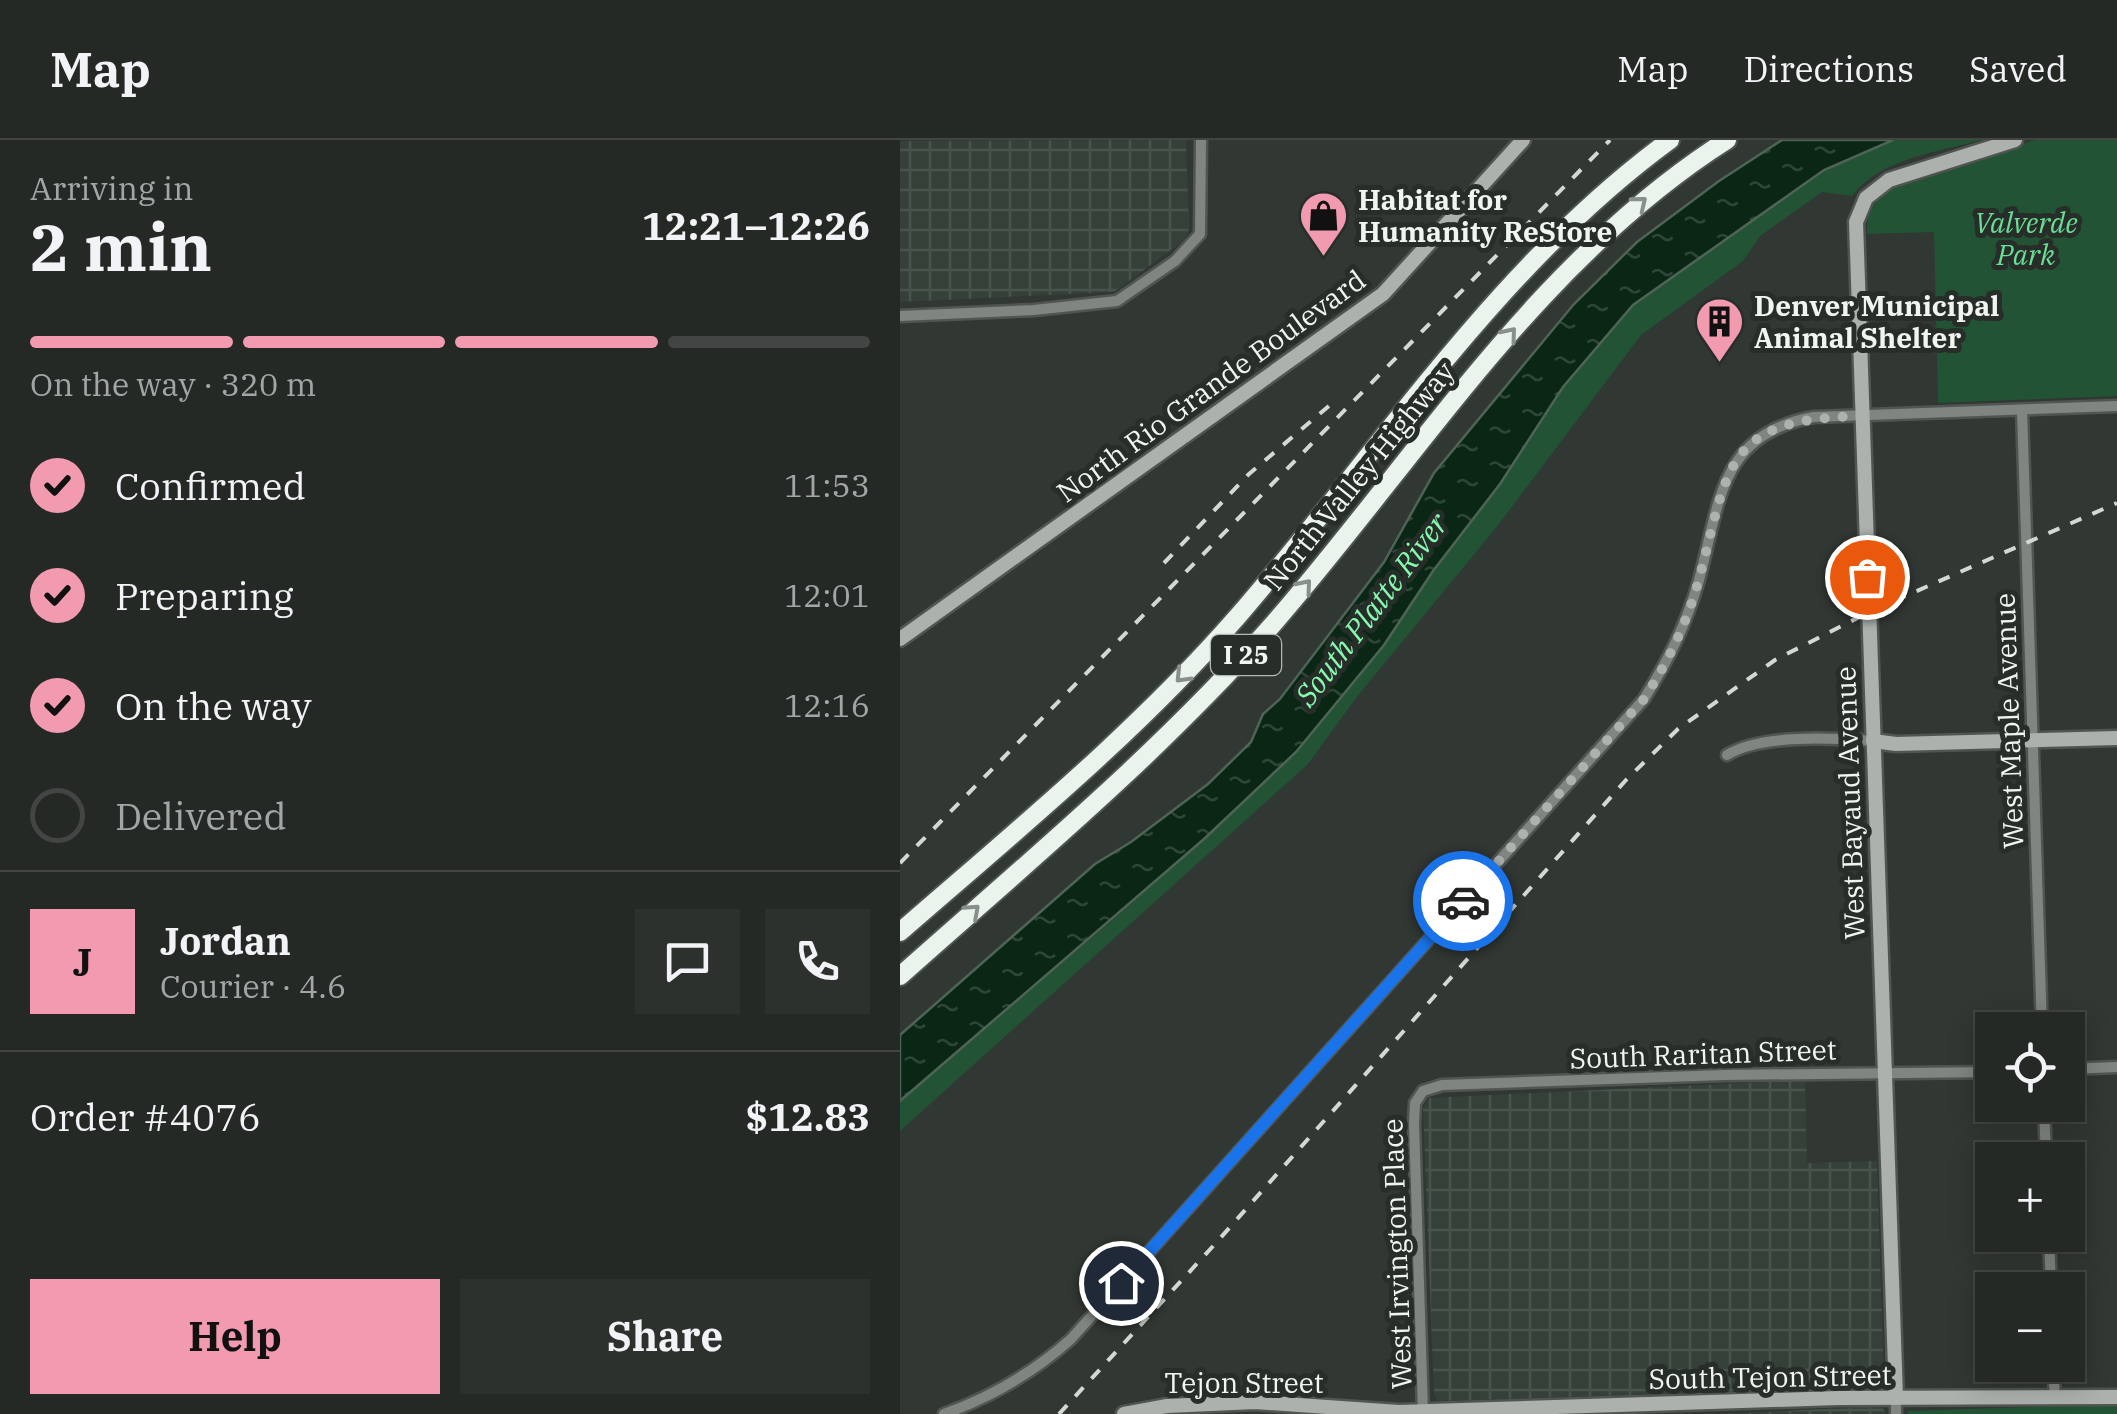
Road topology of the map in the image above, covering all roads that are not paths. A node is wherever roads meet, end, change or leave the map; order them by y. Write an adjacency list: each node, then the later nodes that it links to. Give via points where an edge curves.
1 (1201, 140): 6 (street, via 1200,234 1175,261 1117,301)
2 (1523, 140): 10 (street, North Rio Grande Boulevard, via 1383,294)
3 (1670, 140): 15 (highway, North Valley Highway / I 25, one-way to 15, via 1538,254 1215,642 1097,758)
4 (1727, 140): 16 (highway, North Valley Highway / I 25, one-way to 4, via 1213,690 1547,291 1628,212)
5 (2016, 140): 9 (street, West Bayaud Avenue, via 1889,180 1859,212)
6 (900, 316)
7 (2117, 406): 8 (street)
8 (2022, 410): 9 (street); 12 (street, West Maple Avenue)
9 (1862, 416): 13 (street, West Bayaud Avenue); 28 (street, via 1787,423 1738,456 1720,493 1675,650 1644,699 1072,1339 1043,1364)
10 (900, 639)
11 (2117, 738): 12 (street)
12 (2032, 740): 13 (street); 17 (street, West Maple Avenue)
13 (1873, 742): 14 (street, via 1762,742); 20 (street, West Bayaud Avenue)
14 (1726, 755)
15 (900, 932)
16 (900, 976)
17 (2041, 1012)
18 (2117, 1068): 19 (street)
19 (2085, 1069)
20 (1884, 1072): 21 (street, South Raritan Street); 22 (street, South Raritan Street, via 1442,1086); 26 (street, West Bayaud Avenue)
21 (1975, 1072)
22 (1418, 1095): 27 (street, West Irvington Place)
23 (2055, 1382): 25 (street)
24 (2117, 1396): 25 (street, South Tejon Street)
25 (2055, 1398): 26 (street, South Tejon Street)
26 (1896, 1406): 27 (street, South Tejon Street)
27 (1424, 1412): 29 (street, Tejon Street, via 1266,1402)
28 (944, 1414)
29 (1124, 1414)

